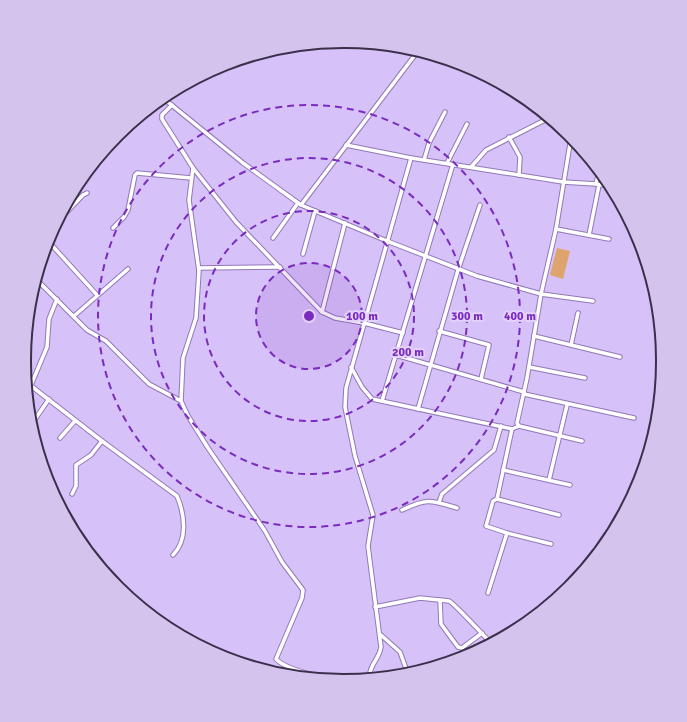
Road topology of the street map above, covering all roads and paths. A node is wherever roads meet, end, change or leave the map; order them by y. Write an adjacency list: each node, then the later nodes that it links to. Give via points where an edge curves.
1 (414, 57): 8 (street)
2 (168, 102): 3 (street)
3 (172, 106): 15 (street, via 162,115 162,120); 23 (street)
4 (445, 112): 11 (street, via 429,143)
5 (543, 120): 7 (street)
6 (467, 124): 12 (street)
7 (509, 137): 14 (street, via 483,152); 16 (street, via 520,157)
8 (346, 145): 10 (street); 23 (street)
9 (570, 147): 19 (street)
10 (411, 158): 11 (street); 33 (street)
11 (424, 160): 12 (street)
12 (447, 163): 13 (street)
13 (453, 164): 14 (street); 36 (street)
14 (470, 167): 16 (street)
15 (193, 168): 17 (street); 37 (street, via 236,222)
16 (519, 174): 19 (street)
17 (191, 178): 28 (street, via 137,173 126,214); 38 (street, via 189,207)
18 (598, 180): 20 (street)
19 (564, 182): 20 (street); 29 (street)
20 (597, 185): 21 (street); 30 (street)
21 (602, 185)
22 (87, 193): 25 (street)
23 (300, 204): 26 (street); 31 (street)
24 (480, 205): 40 (street)
25 (72, 206)
26 (315, 211): 27 (street); 35 (street)
27 (345, 224): 33 (street); 46 (street)
28 (113, 228)
29 (556, 229): 30 (street); 42 (street)
30 (589, 235): 32 (street)
31 (273, 238)
32 (609, 239)
33 (387, 242): 36 (street); 49 (street)
34 (53, 247): 43 (street)
35 (303, 254)
36 (425, 256): 40 (street); 51 (street)
37 (280, 267): 38 (street); 46 (street)
38 (199, 268): 65 (street, via 196,318 183,358)
39 (128, 269): 43 (street)
40 (458, 270): 42 (street); 50 (street)
41 (41, 284): 44 (street)
42 (541, 294): 45 (street); 52 (street)
43 (97, 295): 48 (street)
44 (57, 299): 48 (street); 61 (street, via 49,319 47,347)
45 (593, 301)
46 (322, 312): 49 (street, via 335,318)
47 (578, 313): 53 (street)
48 (74, 316): 65 (street, via 88,330 106,340 149,384)
49 (364, 323): 51 (street); 57 (street)
50 (440, 332): 56 (street); 60 (street, via 489,345)
51 (403, 333): 54 (street)
52 (534, 336): 53 (street); 58 (street)
53 (571, 345): 55 (street)
54 (396, 355): 56 (street); 66 (street)
55 (620, 356)
56 (430, 364): 60 (street); 68 (street)
57 (352, 367): 66 (street, via 367,395); 93 (street, via 346,388 345,406 356,461 373,515 368,541)
58 (529, 367): 59 (street); 63 (street)
59 (585, 378)
60 (481, 379): 63 (street)
61 (32, 382)
62 (32, 386): 64 (street)
63 (524, 393): 67 (street); 73 (street)
64 (49, 399): 69 (street); 71 (street)
65 (181, 401): 98 (street, via 208,448 303,590 276,659)
66 (382, 401): 68 (street)
67 (567, 405): 70 (street); 75 (street)
68 (418, 409): 72 (street)
69 (36, 418)
70 (634, 418)
71 (75, 421): 76 (street); 77 (street)
72 (501, 426): 74 (street); 84 (street, via 494,450 442,494)
73 (519, 426): 74 (street); 75 (street)
74 (512, 429): 79 (street)
75 (560, 435): 78 (street); 80 (street)
76 (60, 438)
77 (102, 441): 82 (street, via 91,455 76,465 76,486); 90 (street, via 177,496 184,523 179,548)
78 (582, 441)
79 (503, 470): 80 (street); 83 (street)
80 (549, 480): 81 (street)
81 (570, 485)
82 (72, 494)
83 (497, 499): 87 (street); 88 (street, via 493,501 486,526)
84 (439, 502): 85 (street); 86 (street, via 421,501)
85 (457, 508)
86 (402, 510)
87 (559, 515)
88 (507, 533): 89 (street); 91 (street)
89 (551, 544)
90 (173, 555)
91 (488, 593)
92 (440, 600): 93 (street, via 420,598); 94 (street, via 453,603); 94 (street, via 441,624 458,647 462,648)
93 (375, 607): 95 (street)
94 (482, 634): 96 (street)
95 (380, 635): 97 (street, via 400,652); 99 (street, via 381,651)
96 (487, 639)
97 (405, 667)
98 (296, 670)
99 (370, 672)

